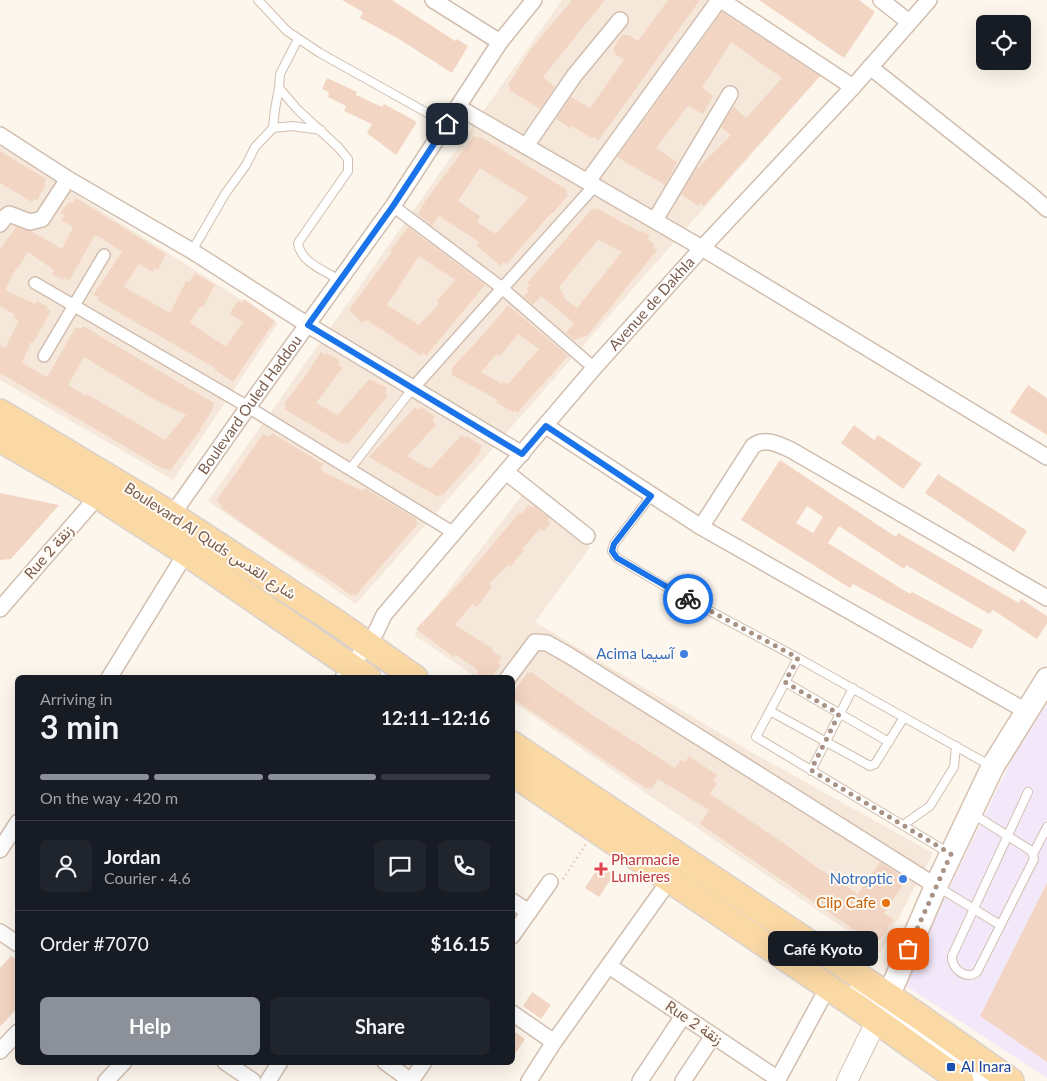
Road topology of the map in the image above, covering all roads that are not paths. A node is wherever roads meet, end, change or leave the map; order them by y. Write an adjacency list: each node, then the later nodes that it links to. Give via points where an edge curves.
1 (258, 0): 9 (lane, via 286,31)
2 (432, 0): 10 (street)
3 (534, 0): 10 (street, Boulevard Ouled Haddou)
4 (720, 0): 12 (street); 22 (street)
5 (881, 0): 8 (street)
6 (929, 0): 8 (street, Avenue de Dakhla)
7 (620, 20): 20 (street, via 574,76)
8 (909, 22): 11 (street, Avenue de Dakhla)
9 (298, 39): 13 (lane, via 280,74); 16 (lane)
10 (500, 42): 15 (street, Boulevard Ouled Haddou)
11 (870, 67): 12 (street, Avenue de Dakhla); 24 (street)
12 (853, 86): 27 (street, Avenue de Dakhla)
13 (280, 88): 17 (lane); 18 (lane)
14 (730, 94): 25 (street)
15 (458, 107): 16 (street, Boulevard Ouled Haddou); 20 (street)
16 (447, 124): 23 (street, Boulevard Ouled Haddou)
17 (273, 128): 18 (lane, via 292,126); 28 (lane, via 255,147)
18 (320, 130): 30 (lane, via 348,159 348,171 298,243 298,250 303,257)
19 (0, 135): 21 (street)
20 (526, 146): 22 (street)
21 (68, 179): 26 (street, via 42,219 30,222 9,214); 28 (street)
22 (592, 183): 25 (street); 32 (street)
23 (393, 206): 30 (street, Boulevard Ouled Haddou); 32 (street)
24 (1047, 209)
25 (655, 220): 27 (street)
26 (0, 224)
27 (702, 248): 36 (street, Avenue de Dakhla); 44 (street)
28 (192, 251): 34 (street)
29 (104, 255): 33 (street)
30 (340, 280): 34 (street, Boulevard Ouled Haddou)
31 (35, 283): 33 (street)
32 (502, 288): 36 (street); 37 (street)
33 (74, 306): 35 (street); 38 (street)
34 (308, 325): 37 (street); 38 (street, Boulevard Ouled Haddou)
35 (44, 356)
36 (594, 368): 40 (street, Avenue de Dakhla)
37 (414, 388): 43 (street); 45 (lane)
38 (248, 407): 45 (street); 49 (street, Boulevard Ouled Haddou)
39 (0, 412): 49 (main road, Boulevard Al Quds شارع القدس)
40 (546, 426): 43 (street, Avenue de Dakhla); 48 (street)
41 (0, 432): 57 (lane, via 150,522)
42 (0, 439): 47 (main road, Boulevard Al Quds شارع القدس)
43 (522, 454): 46 (street, Avenue de Dakhla)
44 (1047, 457)
45 (350, 469): 51 (street)
46 (506, 472): 51 (street, Avenue de Dakhla); 52 (street)
47 (98, 496): 53 (main road, Boulevard Al Quds شارع القدس); 54 (street, Rue 2 زنقة)
48 (651, 496): 50 (street); 59 (lane, via 614,544 612,551 617,558)
49 (172, 515): 60 (main road, Boulevard Al Quds شارع القدس)
50 (701, 527): 55 (street, via 753,446 762,441 776,443); 69 (street)
51 (454, 533): 60 (street, Avenue de Dakhla, via 384,615 376,620)
52 (587, 536)
53 (186, 554): 60 (main road, Boulevard Al Quds شارع القدس); 61 (street)
54 (5, 593): 56 (street, Rue 2 زنقة)
55 (1047, 598)
56 (0, 609)
57 (316, 632)
58 (325, 638): 60 (lane)
59 (798, 658): 66 (lane); 67 (lane)
60 (354, 660): 62 (lane); 63 (main road, Boulevard Al Quds شارع القدس)
61 (111, 675)
62 (374, 675)
63 (405, 675)
64 (510, 675): 91 (street, via 535,642 547,644)
65 (1047, 679): 69 (main road)
66 (785, 682): 68 (lane); 70 (lane)
67 (853, 688): 70 (lane); 71 (lane)
68 (770, 711): 72 (lane); 78 (lane, via 756,737)
69 (1026, 711): 76 (main road)
70 (839, 714): 72 (lane); 73 (lane)
71 (904, 717): 73 (lane); 75 (lane)
72 (826, 741): 73 (lane, via 870,766 875,764); 78 (lane)
73 (889, 742)
74 (515, 746): 101 (main road)
75 (956, 746): 76 (lane); 82 (lane, via 954,767 930,806)
76 (993, 766): 81 (main road)
77 (515, 769): 101 (lane)
78 (811, 770): 82 (lane)
79 (515, 775): 89 (main road)
80 (1028, 792): 85 (lane)
81 (971, 813): 85 (lane); 87 (main road)
82 (903, 825): 87 (lane)
83 (15, 827): 86 (street)
84 (1047, 827): 88 (lane)
85 (1008, 837): 88 (lane); 93 (lane)
86 (0, 850)
87 (951, 854): 91 (main road)
88 (1033, 854): 95 (lane, via 1034,859)
89 (669, 881): 99 (street); 100 (main road)
90 (550, 882): 94 (street)
91 (936, 886): 93 (lane); 101 (main road)
92 (515, 902): 94 (street)
93 (974, 910): 95 (lane); 95 (lane, via 952,956 954,968 967,976 976,972)
94 (530, 912): 97 (street)
95 (1000, 925)
96 (0, 932): 98 (street)
97 (515, 932)
98 (15, 942)
99 (609, 966): 103 (street, Rue 2 زنقة); 106 (street)
100 (838, 986): 101 (main road); 114 (street)
101 (882, 1010): 113 (main road); 122 (street); 123 (lane); 124 (lane); 125 (main road)
102 (515, 1015): 106 (street)
103 (684, 1016): 105 (street, Rue 2 زنقة); 120 (street)
104 (15, 1035): 107 (street)
105 (713, 1036): 114 (street, Rue 2 زنقة); 121 (street)
106 (554, 1042): 119 (street)
107 (0, 1051)
108 (121, 1065): 115 (street)
109 (229, 1065): 116 (street)
110 (278, 1065): 117 (street)
111 (389, 1065): 118 (street)
112 (422, 1065): 118 (street)
113 (953, 1079)
114 (778, 1080)
115 (106, 1081)
116 (253, 1081)
117 (268, 1081)
118 (411, 1081)
119 (529, 1081)
120 (640, 1081)
121 (684, 1081)
122 (847, 1081)
123 (979, 1081)
124 (988, 1081)
125 (1011, 1081)

